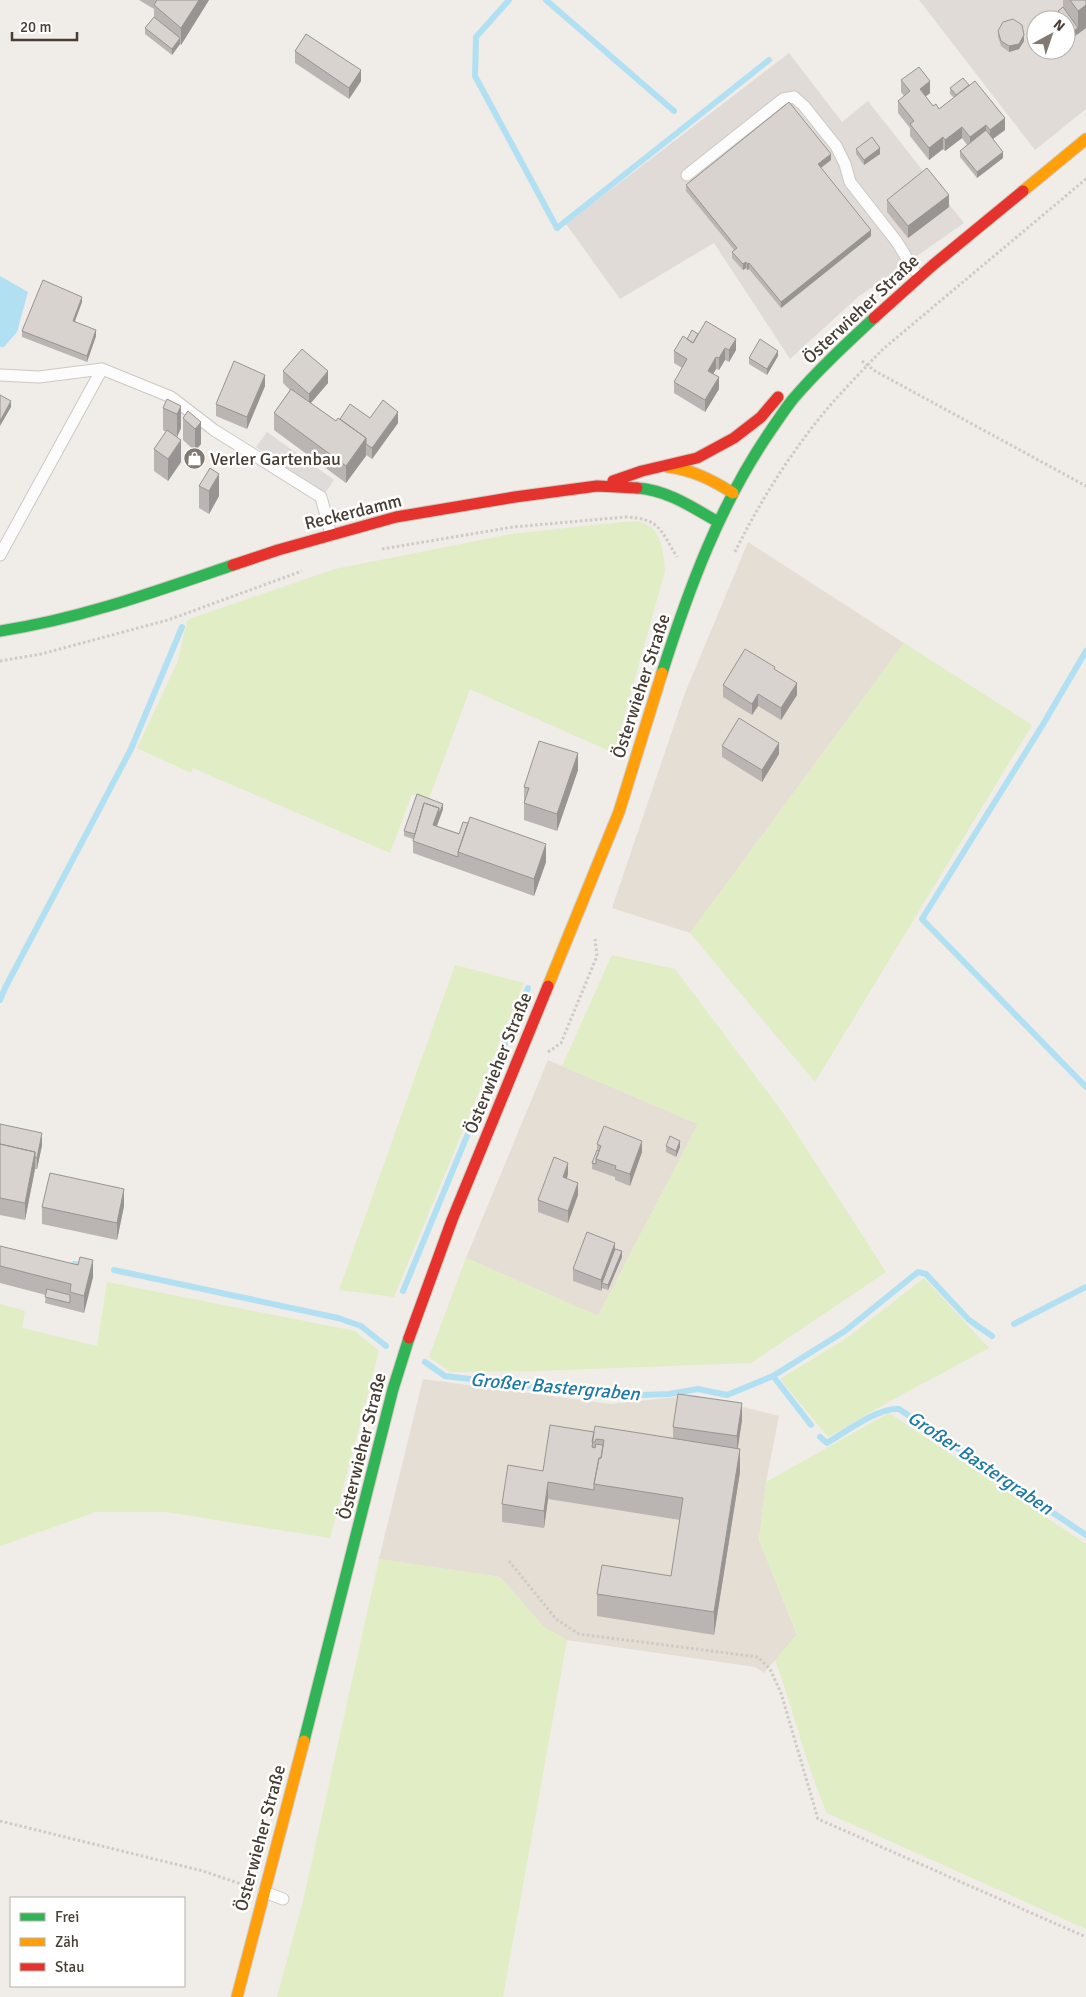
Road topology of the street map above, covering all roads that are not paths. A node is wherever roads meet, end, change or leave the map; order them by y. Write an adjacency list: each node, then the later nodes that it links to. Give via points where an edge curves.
1 (1086, 139): 3 (street, Österwieher Straße)
2 (687, 175): 4 (lane, via 783,99 794,97 836,146 850,182 897,242)
3 (970, 236): 4 (street, Österwieher Straße); 11 (street, Österwieher Straße, via 844,345 792,400 754,455)
4 (914, 270): 5 (street, Österwieher Straße)
5 (886, 291)
6 (102, 369): 7 (lane, via 39,377); 13 (lane, via 171,397 214,430 321,497); 14 (lane)
7 (0, 375)
8 (786, 389): 9 (street, via 761,417 734,438 697,458)
9 (665, 466): 10 (street); 11 (street, via 687,468)
10 (597, 486): 12 (street, Reckerdamm, via 652,489 678,499); 13 (street, Reckerdamm, via 396,518)
11 (733, 493): 12 (street, Österwieher Straße)
12 (718, 522): 16 (street, Österwieher Straße, via 678,626 608,840 452,1220 416,1317 394,1389)
13 (330, 534): 15 (street, Reckerdamm, via 151,594 39,625)
14 (0, 555)
15 (0, 631)
16 (264, 1892): 17 (lane); 18 (street, Österwieher Straße)
17 (283, 1898)
18 (237, 1997)

